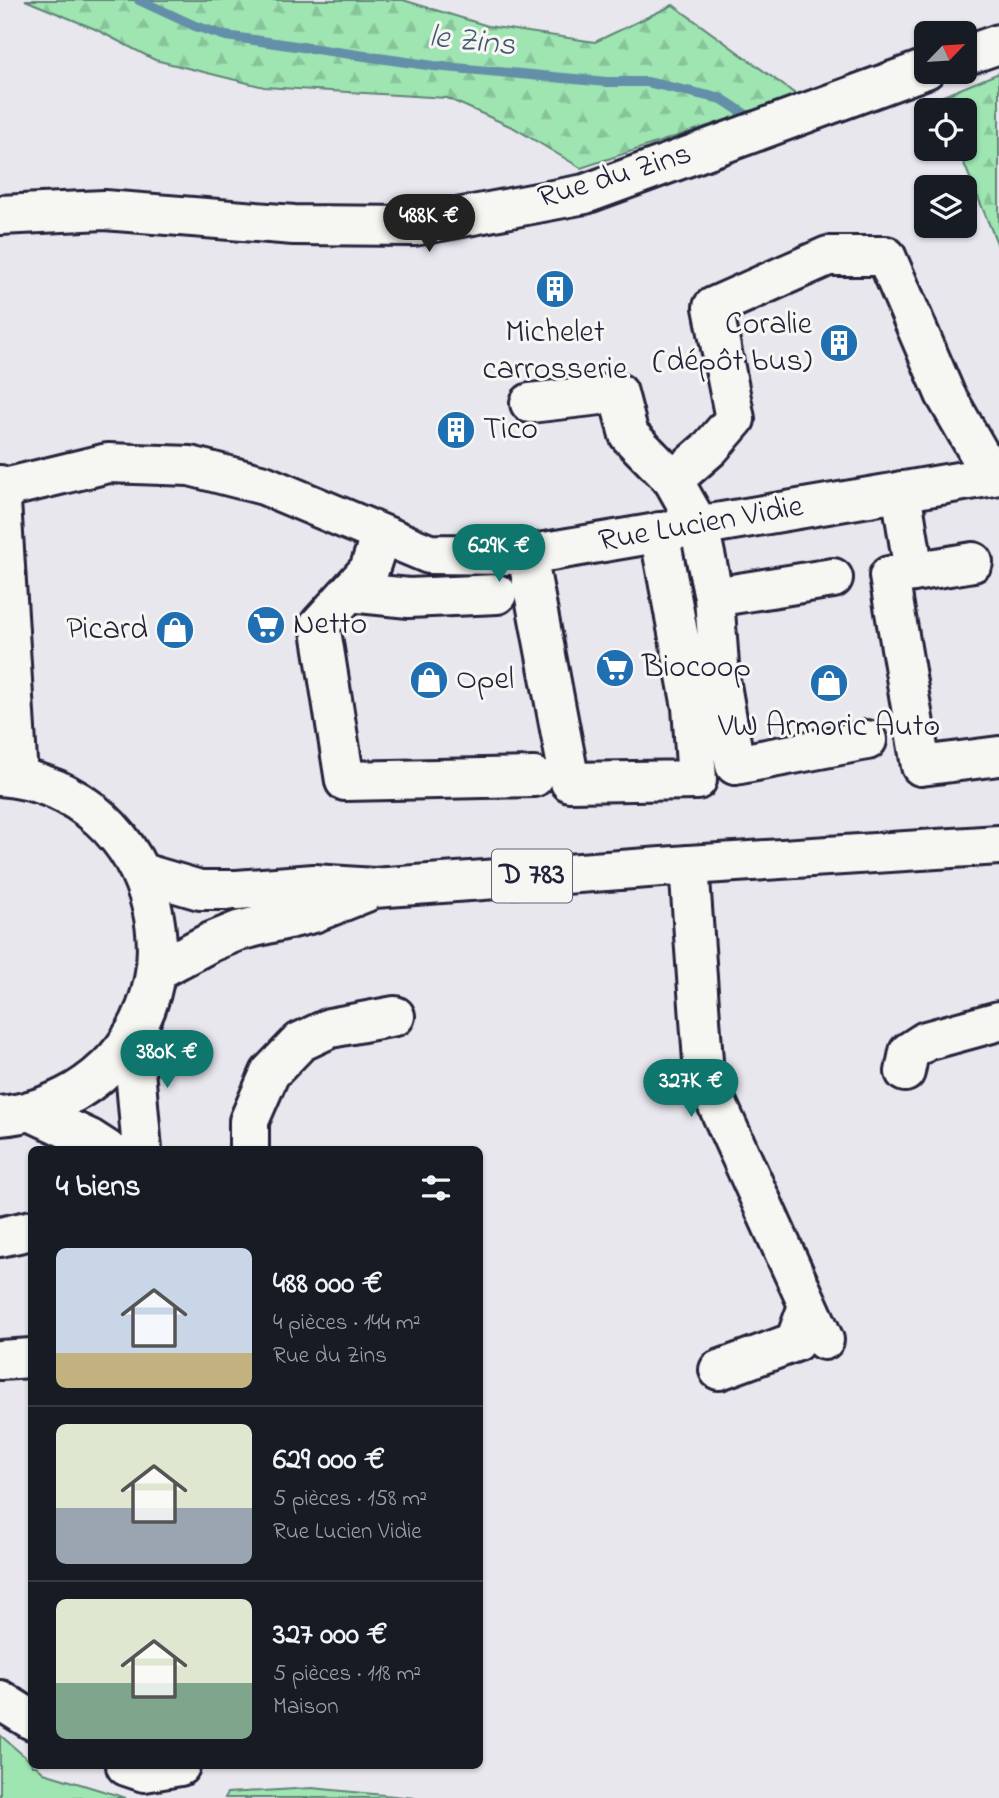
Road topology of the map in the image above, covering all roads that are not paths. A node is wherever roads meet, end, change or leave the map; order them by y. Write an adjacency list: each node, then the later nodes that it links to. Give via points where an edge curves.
1 (999, 44): 2 (street)
2 (977, 52)
3 (914, 73): 4 (street, Rue du Zins, via 585,194 414,226 294,225 104,210)
4 (0, 215)
5 (530, 403): 7 (street, via 618,393 629,435)
6 (995, 476): 7 (street, via 945,394 886,256 828,256 713,307 735,419 710,449); 9 (street, Rue Lucien Vidie)
7 (673, 480): 10 (street)
8 (1, 487): 12 (street, Rue Lucien Vidie, via 108,463 190,467 264,485); 22 (street)
9 (901, 491): 10 (street, Rue Lucien Vidie); 15 (street)
10 (699, 526): 11 (street, Rue Lucien Vidie); 19 (street)
11 (659, 532): 13 (street, Rue Lucien Vidie); 13 (street, via 692,707 697,780 570,782)
12 (381, 534): 13 (street, Rue Lucien Vidie, via 429,554); 17 (street, via 369,570)
13 (527, 555)
14 (973, 562): 15 (street)
15 (914, 572): 21 (street, via 889,576 921,766)
16 (833, 578): 19 (street)
17 (349, 592): 18 (street, via 409,598); 23 (street, via 320,625 345,781)
18 (497, 594)
19 (714, 597): 20 (street, via 720,679 734,765)
20 (867, 740)
21 (999, 756)
22 (9, 777): 26 (street, via 56,790 91,810 120,839)
23 (534, 777)
24 (999, 845): 25 (street, D 783)
25 (689, 865): 27 (street, D 783); 41 (street, via 704,1075 816,1323 795,1342)
26 (142, 873): 27 (street, D 783, via 200,890 314,884); 28 (street, via 156,921)
27 (374, 888): 28 (street, D 783, via 313,912 229,934)
28 (156, 971): 31 (street, via 148,1005)
29 (395, 1016): 36 (street, via 330,1028 300,1042 270,1073 249,1121)
30 (999, 1021): 32 (street, via 926,1041 909,1052)
31 (132, 1036): 33 (street, via 113,1062 88,1084 60,1100); 35 (street)
32 (905, 1072)
33 (15, 1113): 34 (street)
34 (101, 1146)
35 (142, 1146)
36 (249, 1146)
37 (28, 1231): 38 (street)
38 (0, 1237)
39 (28, 1358): 40 (street)
40 (0, 1360)
41 (719, 1370)
42 (0, 1700): 43 (street)
43 (28, 1718)
44 (135, 1769): 45 (street)
45 (162, 1769)

